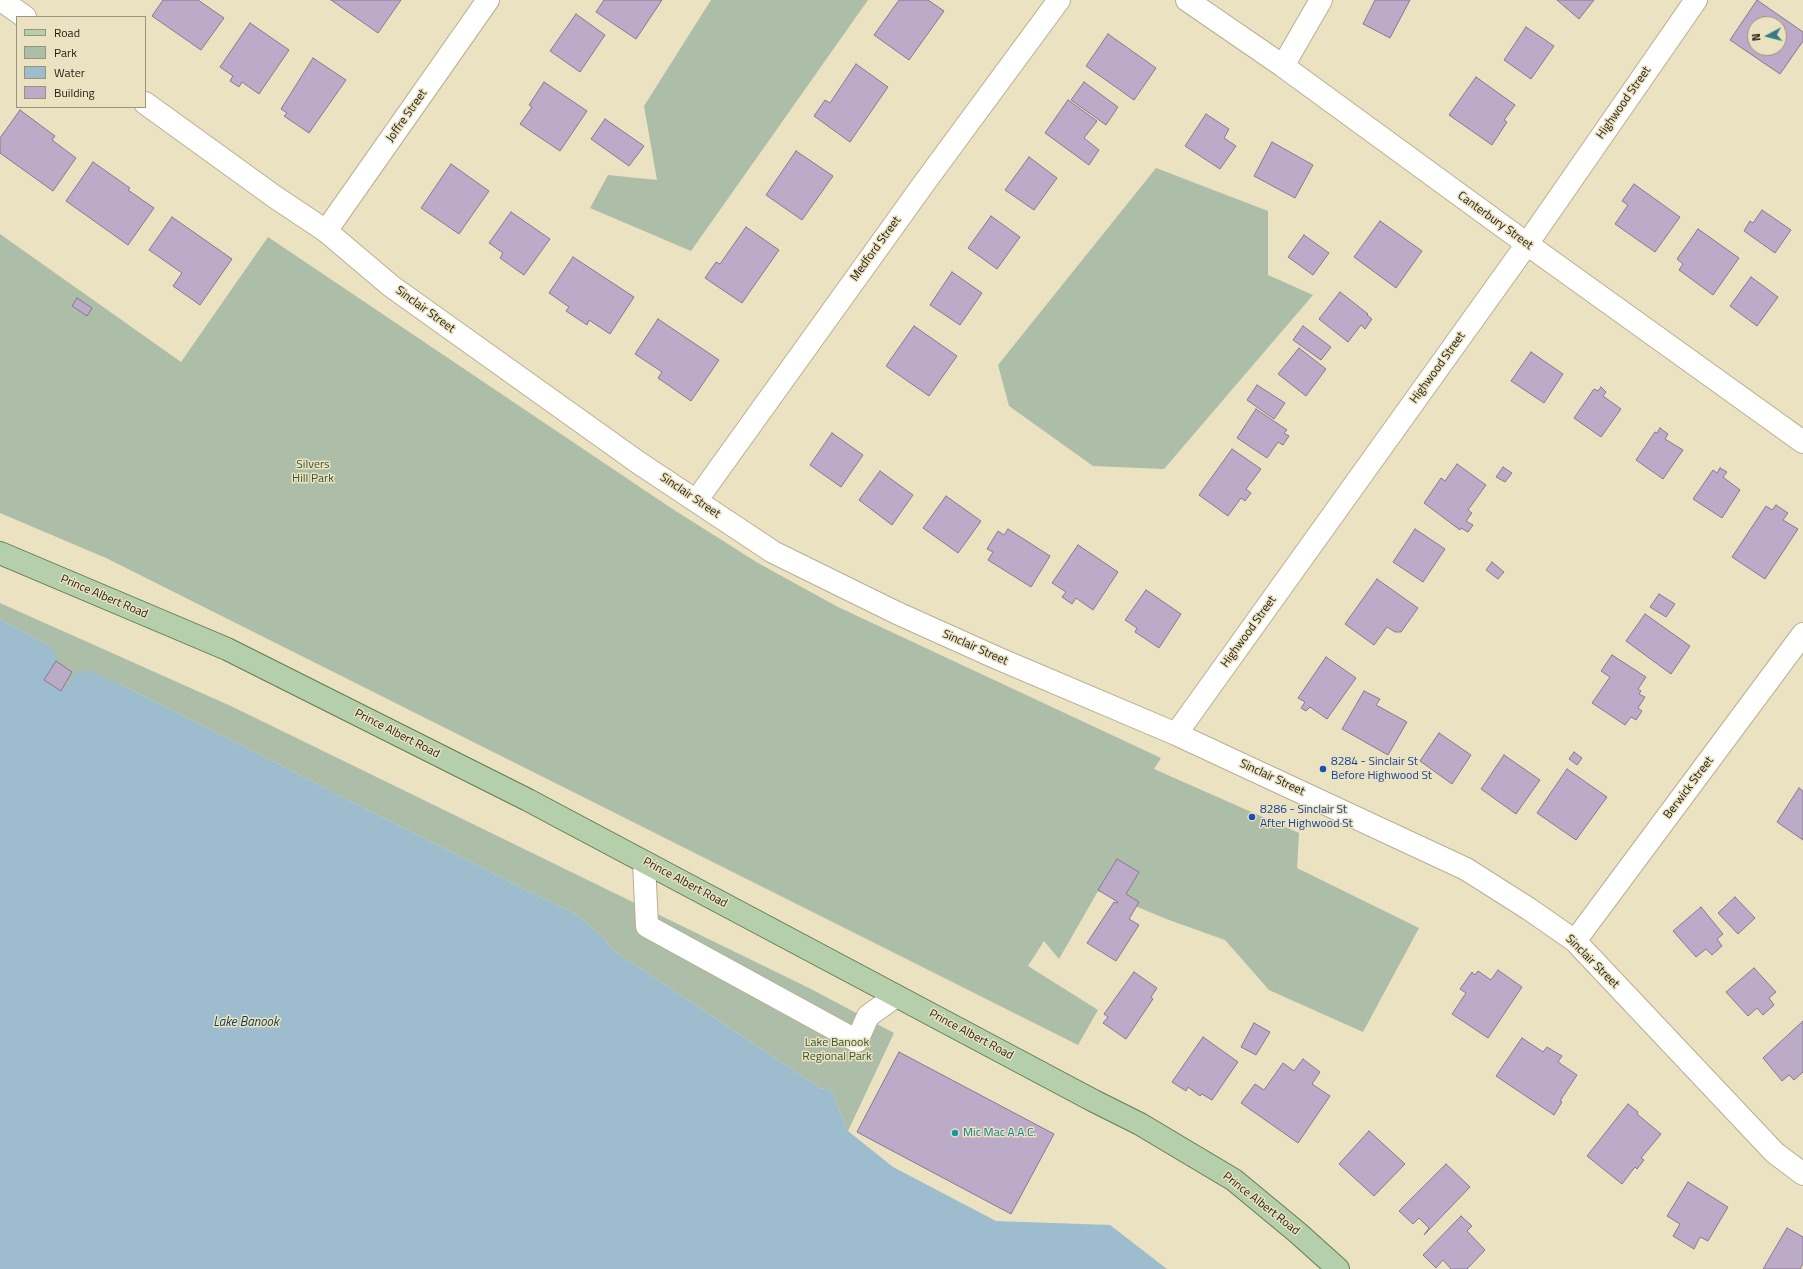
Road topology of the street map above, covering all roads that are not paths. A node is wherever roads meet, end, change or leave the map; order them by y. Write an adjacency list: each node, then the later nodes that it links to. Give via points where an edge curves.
1 (1, 0): 7 (street)
2 (488, 0): 10 (street, Joffre Street)
3 (1059, 0): 13 (street, Medford Street)
4 (1187, 0): 8 (street, Canterbury Street)
5 (1321, 0): 8 (street)
6 (1696, 0): 11 (street, Highwood Street)
7 (24, 16)
8 (1283, 66): 11 (street, Canterbury Street)
9 (146, 105): 10 (street, Sinclair Street)
10 (326, 231): 13 (street, Sinclair Street, via 391,286)
11 (1527, 244): 12 (street, Canterbury Street); 16 (street, Highwood Street)
12 (1803, 442)
13 (696, 501): 16 (street, Sinclair Street, via 773,552 897,613)
14 (0, 553): 17 (main road, Prince Albert Road, via 227,649 528,800)
15 (1803, 634): 18 (street, Berwick Street)
16 (1176, 734): 18 (street, Sinclair Street, via 1466,869)
17 (644, 862): 19 (main road, Prince Albert Road); 19 (street, via 648,926 857,1041 868,1016)
18 (1574, 941): 20 (street, Sinclair Street, via 1774,1153)
19 (896, 996): 21 (main road, Prince Albert Road, via 1140,1124 1234,1180 1298,1232)
20 (1803, 1174)
21 (1338, 1269)

